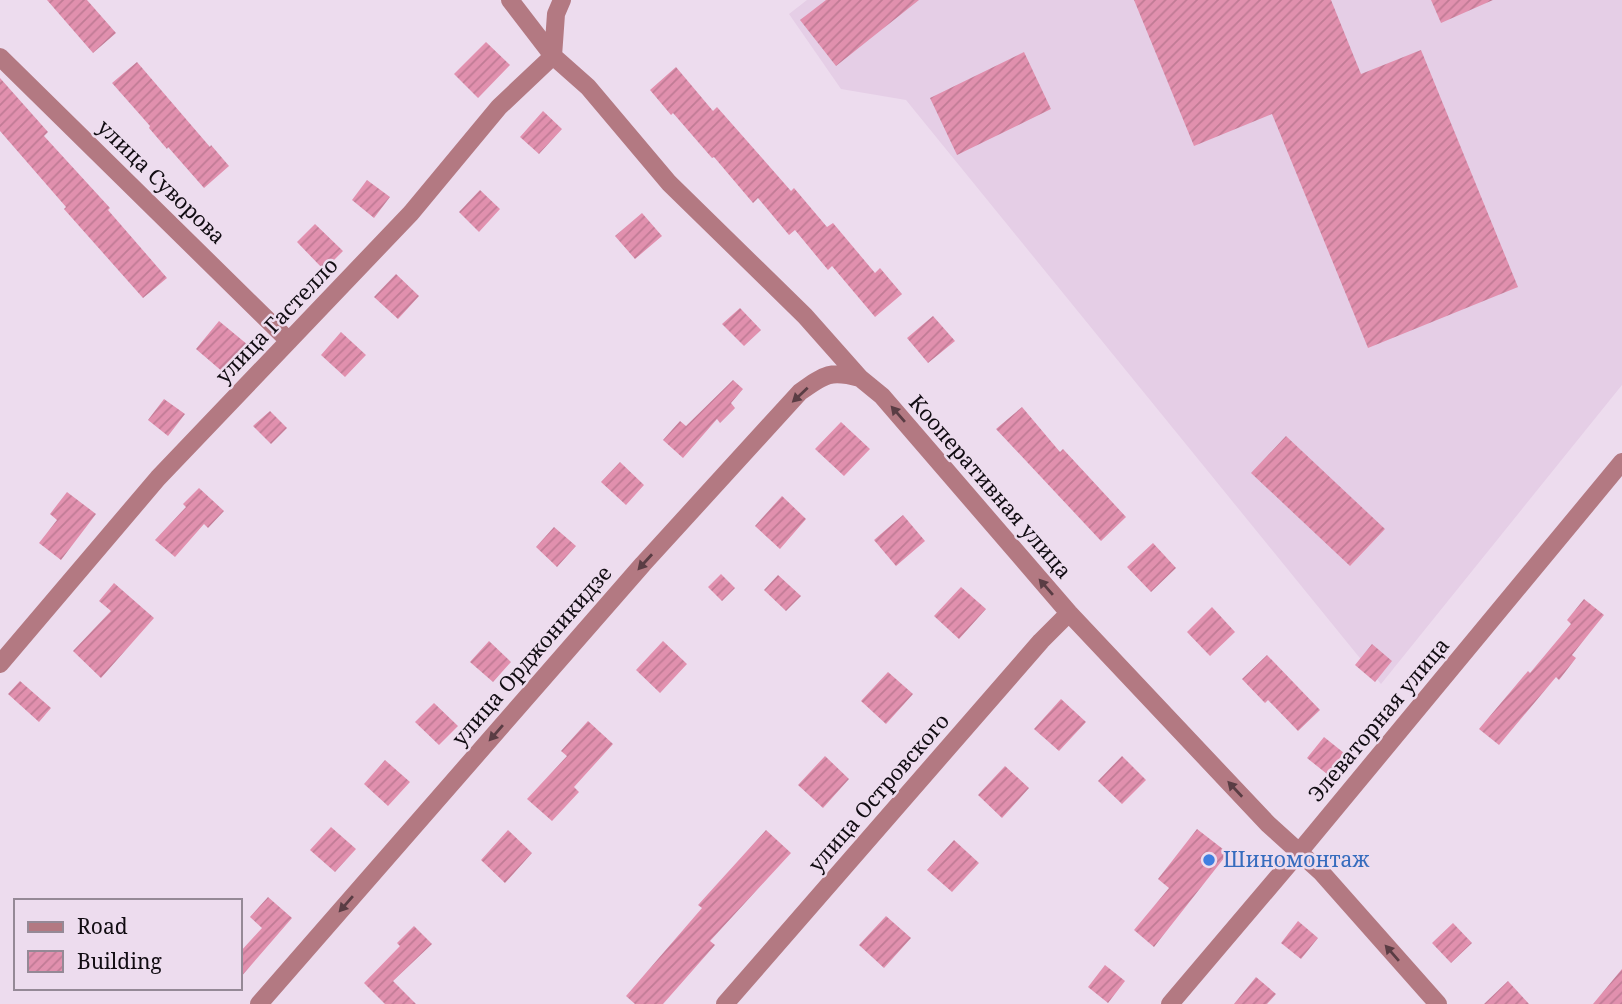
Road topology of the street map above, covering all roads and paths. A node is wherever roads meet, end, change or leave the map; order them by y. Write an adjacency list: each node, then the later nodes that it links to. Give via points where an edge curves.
1 (510, 0): 3 (street, Кооперативная улица)
2 (562, 0): 3 (street, via 556,14)
3 (553, 55): 5 (street, улица Гастелло, via 499,107 411,213); 6 (street, Кооперативная улица, via 588,87 668,183 805,316)
4 (0, 57): 5 (street, улица Суворова)
5 (289, 341): 9 (street, улица Гастелло, via 158,478)
6 (860, 378): 8 (street, Кооперативная улица, one-way to 6, via 882,396); 11 (street, улица Орджоникидзе, one-way to 11, via 838,372 800,392 643,564)
7 (1622, 462): 10 (street, Элеваторная улица)
8 (1069, 613): 10 (street, Кооперативная улица, one-way to 8, via 1268,824); 12 (street, улица Островского)
9 (0, 664)
10 (1300, 851): 13 (street, Элеваторная улица); 14 (street, Кооперативная улица, one-way to 10)
11 (259, 1004)
12 (725, 1004)
13 (1170, 1004)
14 (1438, 1004)

